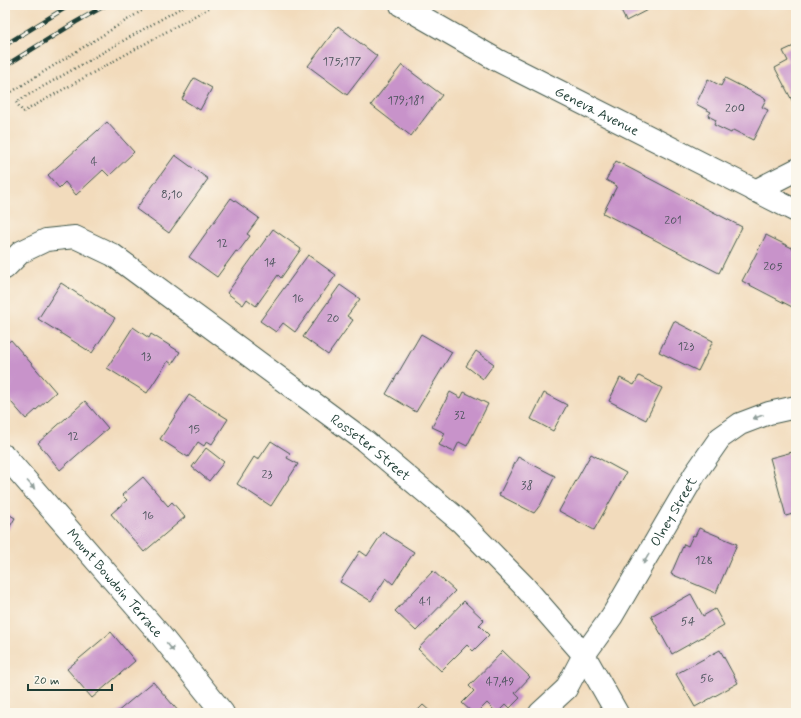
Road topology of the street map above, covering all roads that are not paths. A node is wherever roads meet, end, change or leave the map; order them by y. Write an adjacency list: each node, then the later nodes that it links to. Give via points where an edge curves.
1 (400, 5): 3 (street, Geneva Avenue, via 497,60)
2 (796, 170): 3 (street)
3 (755, 191): 4 (street, Geneva Avenue)
4 (796, 211)
5 (5, 268): 8 (street, Rosseter Street, via 21,252 46,240 75,237 113,255 364,441 461,522 523,585)
6 (796, 407): 8 (street, Olney Street, one-way to 8, via 768,413 740,424 720,438 695,474 612,616)
7 (5, 456): 9 (street, Mount Bowdoin Terrace, one-way to 9, via 158,632)
8 (584, 655): 10 (street, Olney Street, via 566,689); 11 (street, Rosseter Street)
9 (223, 713)
10 (540, 713)
11 (617, 713)

